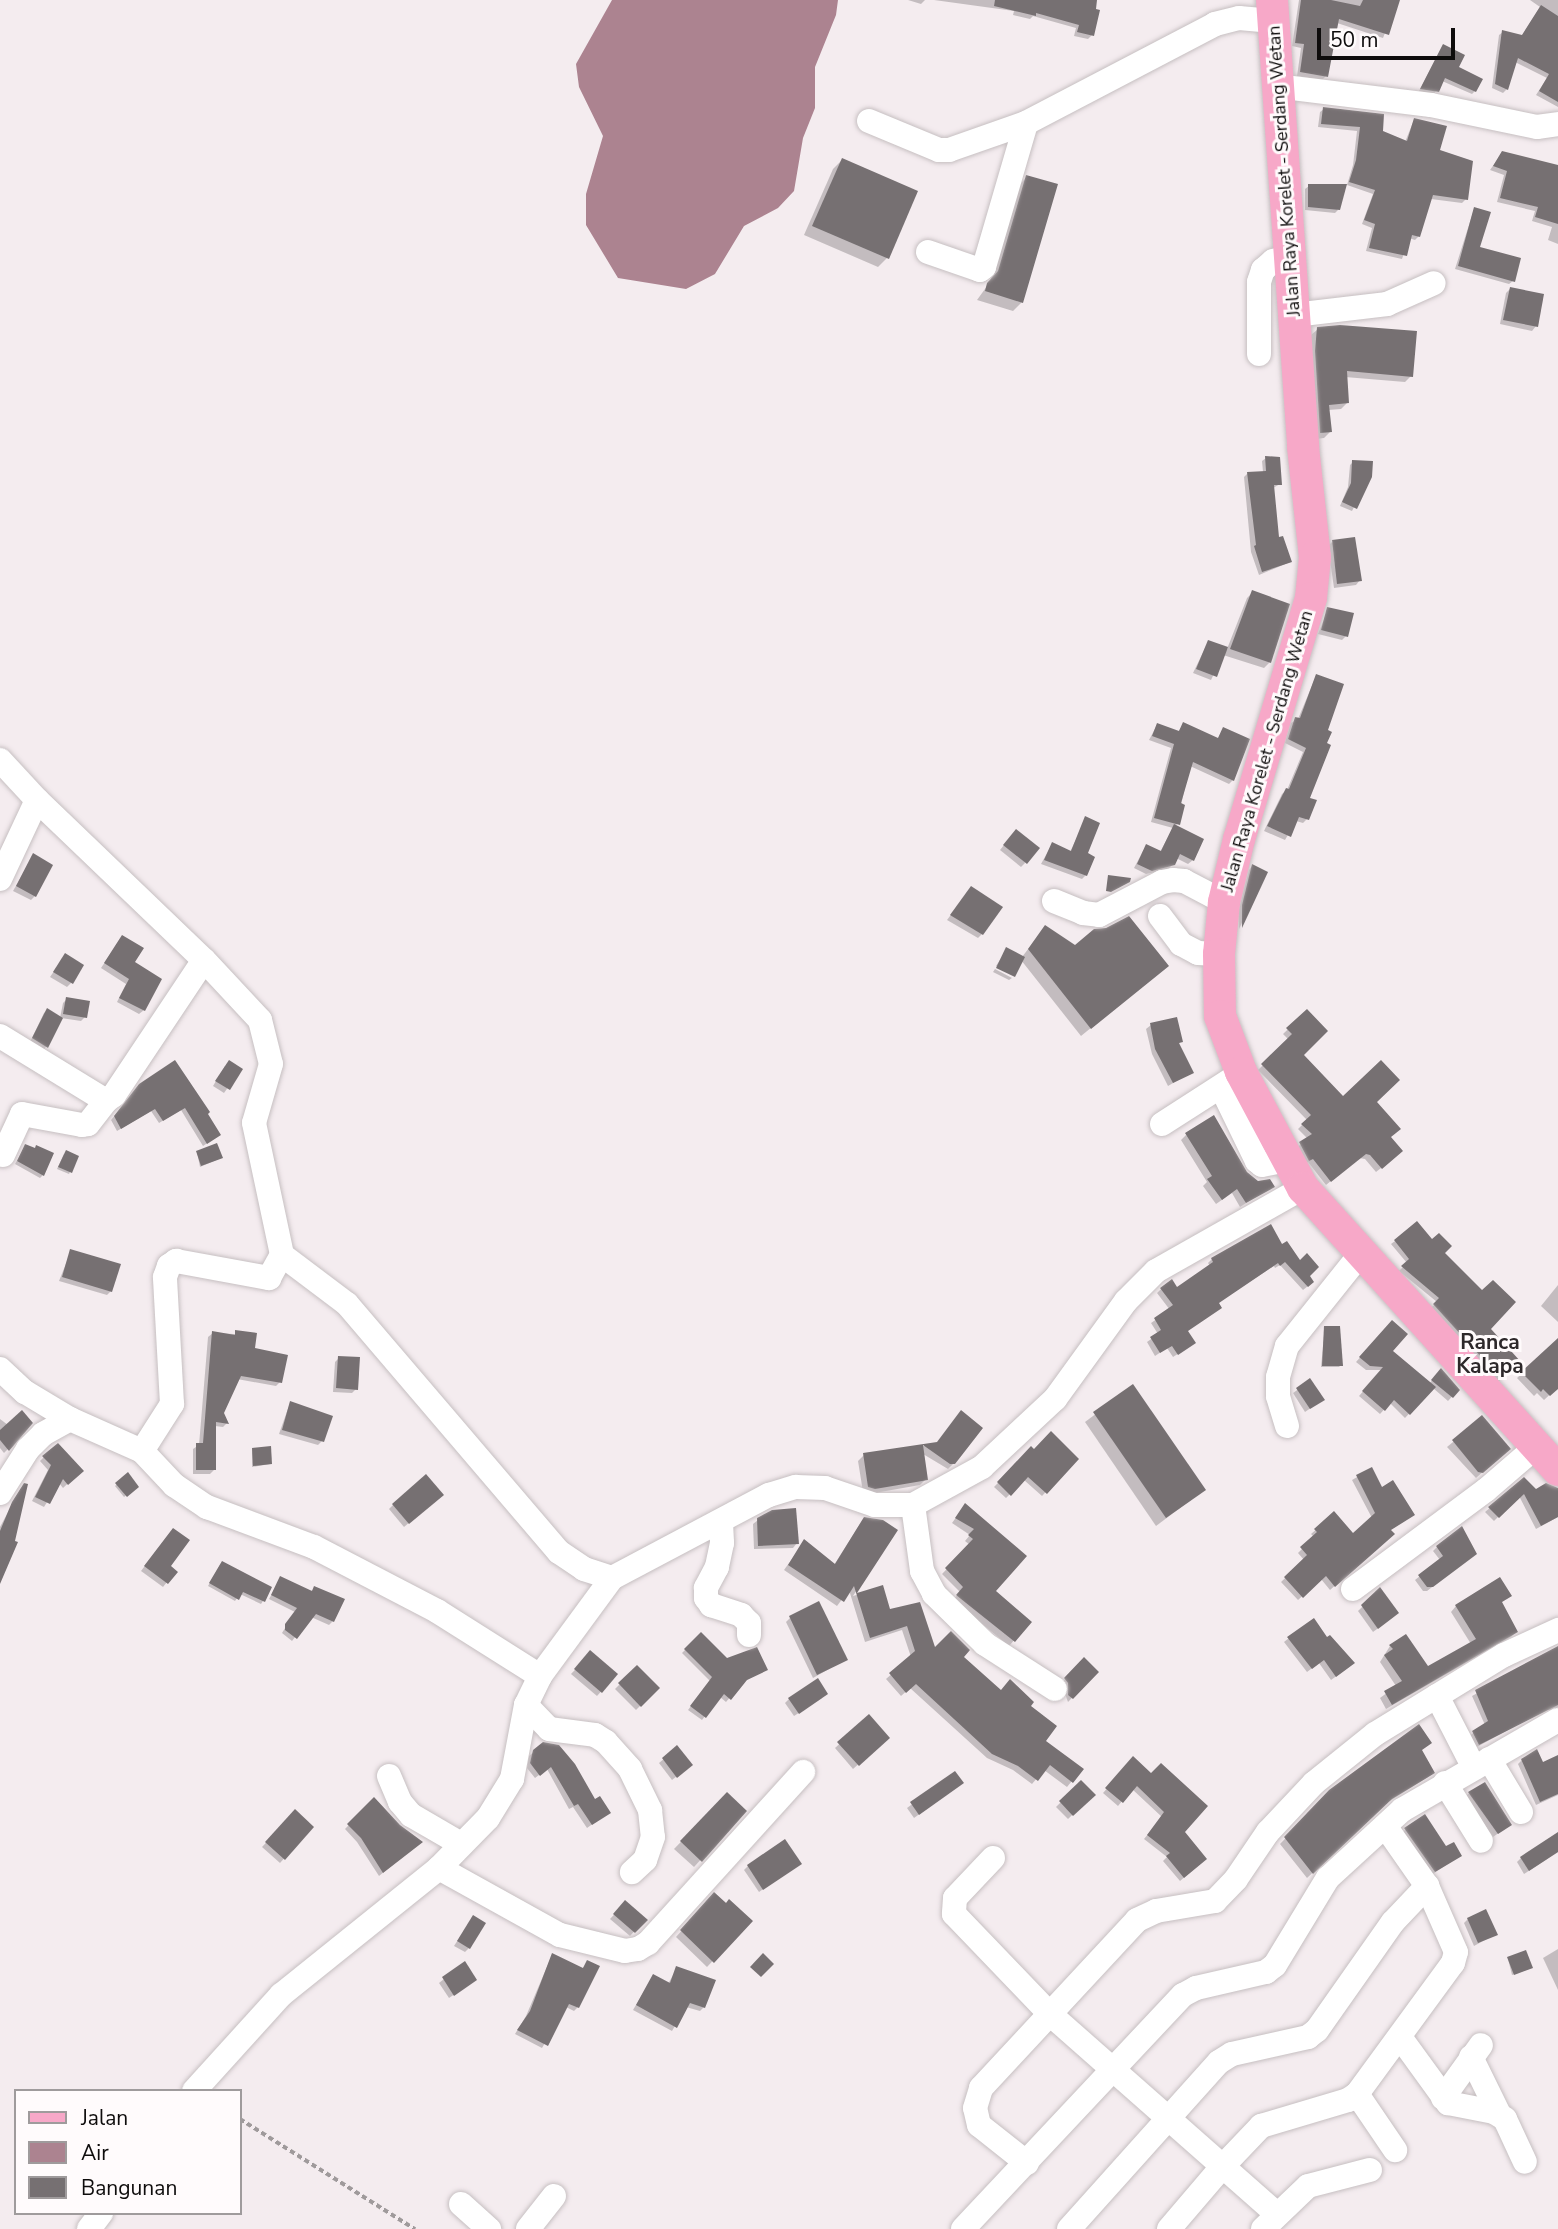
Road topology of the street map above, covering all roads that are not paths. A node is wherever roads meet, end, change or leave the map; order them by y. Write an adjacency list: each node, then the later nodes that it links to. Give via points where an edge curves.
1 (1273, 10): 2 (main road, Jalan Raya Korelet - Serdang Wetan); 4 (street, via 1215,24)
2 (1276, 86): 5 (street, via 1431,105 1537,127); 7 (main road, Jalan Raya Korelet - Serdang Wetan)
3 (869, 121): 4 (street, via 939,150)
4 (1026, 123): 6 (street, via 984,267 980,270)
5 (1558, 124)
6 (928, 252)
7 (1290, 257): 9 (main road, Jalan Raya Korelet - Serdang Wetan); 10 (street, via 1273,261 1259,282)
8 (1434, 284): 9 (street, via 1387,304)
9 (1294, 315): 15 (main road, Jalan Raya Korelet - Serdang Wetan, via 1315,557 1311,598)
10 (1259, 355)
11 (0, 760): 12 (street)
12 (37, 800): 13 (street); 18 (street)
13 (0, 879)
14 (1054, 901): 15 (street, via 1099,915 1173,880)
15 (1224, 902): 17 (main road, Jalan Raya Korelet - Serdang Wetan)
16 (1160, 916): 17 (street, via 1181,944 1198,953)
17 (1219, 954): 20 (main road, Jalan Raya Korelet - Serdang Wetan, via 1220,1016)
18 (204, 960): 21 (street); 26 (street, via 260,1020 270,1053 270,1076 254,1123)
19 (0, 1036): 21 (street)
20 (1231, 1079): 22 (street); 24 (main road, Jalan Raya Korelet - Serdang Wetan)
21 (106, 1101): 23 (street, via 89,1124 22,1114)
22 (1162, 1124)
23 (3, 1155)
24 (1304, 1188): 25 (main road, Jalan Raya Korelet - Serdang Wetan); 34 (street, via 1156,1271 1126,1301 1055,1399 982,1467)
25 (1362, 1252): 29 (street, via 1287,1346 1278,1377); 30 (main road, Jalan Raya Korelet - Serdang Wetan)
26 (282, 1255): 31 (street, via 269,1278 176,1261 169,1266 172,1404); 36 (street, via 348,1304 559,1552 583,1569)
27 (0, 1369): 28 (street, via 25,1392)
28 (70, 1419): 31 (street); 33 (street, via 28,1449)
29 (1287, 1426)
30 (1536, 1447): 32 (main road, Jalan Raya Korelet - Serdang Wetan); 37 (street)
31 (142, 1451): 40 (street, via 174,1485 208,1507 314,1547 437,1611)
32 (1558, 1470)
33 (0, 1493)
34 (913, 1505): 35 (street, via 875,1505 825,1488 796,1487 769,1495); 41 (street, via 922,1571 934,1594 985,1644)
35 (721, 1523): 36 (street); 39 (street, via 722,1543 706,1598 711,1605 741,1615 749,1623)
36 (612, 1578): 40 (street)
37 (1353, 1589)
38 (1558, 1630): 42 (street, via 1504,1655)
39 (749, 1635)
40 (540, 1676): 43 (street)
41 (1055, 1689)
42 (1437, 1696): 45 (street); 57 (street, via 1375,1734 1314,1783 1268,1832 1215,1901 1156,1911 1137,1920)
43 (526, 1706): 52 (street, via 512,1779 488,1818); 55 (street, via 549,1729 595,1735 630,1769 650,1810 653,1837 645,1860)
44 (1558, 1720): 45 (street)
45 (1482, 1764): 48 (street); 49 (street)
46 (803, 1772): 54 (street, via 638,1949 625,1951 560,1935)
47 (389, 1776): 52 (street, via 411,1815)
48 (1445, 1783): 50 (street); 51 (street)
49 (1521, 1812)
50 (1385, 1826): 56 (street); 59 (street, via 1328,1878 1275,1965 1266,1972 1183,1994)
51 (1481, 1841)
52 (461, 1844): 54 (street)
53 (993, 1858): 57 (street, via 955,1898 954,1914)
54 (439, 1868): 60 (street, via 282,1995)
55 (632, 1872)
56 (1427, 1886): 58 (street, via 1456,1952); 64 (street, via 1393,1922 1317,2030 1308,2037 1232,2054 1219,2062)
57 (1051, 2014): 59 (street); 67 (street, via 981,2088 975,2108 979,2125)
58 (1400, 2037): 61 (street); 62 (street)
59 (1113, 2070): 64 (street); 67 (street)
60 (195, 2089)
61 (1357, 2094): 65 (street); 68 (street, via 1261,2126)
62 (1443, 2098): 63 (street, via 1454,2106); 63 (street, via 1476,2051)
63 (1499, 2114): 66 (street)
64 (1168, 2118): 68 (street); 76 (street)
65 (1395, 2150)
66 (1525, 2162)
67 (1027, 2163): 75 (street)
68 (1222, 2166): 72 (street); 77 (street)
69 (1370, 2170): 72 (street, via 1317,2182)
70 (554, 2196): 74 (street)
71 (461, 2204): 73 (street)
72 (1270, 2221)
73 (489, 2229)
74 (528, 2229)
75 (963, 2229)
76 (1069, 2229)
77 (1169, 2229)

